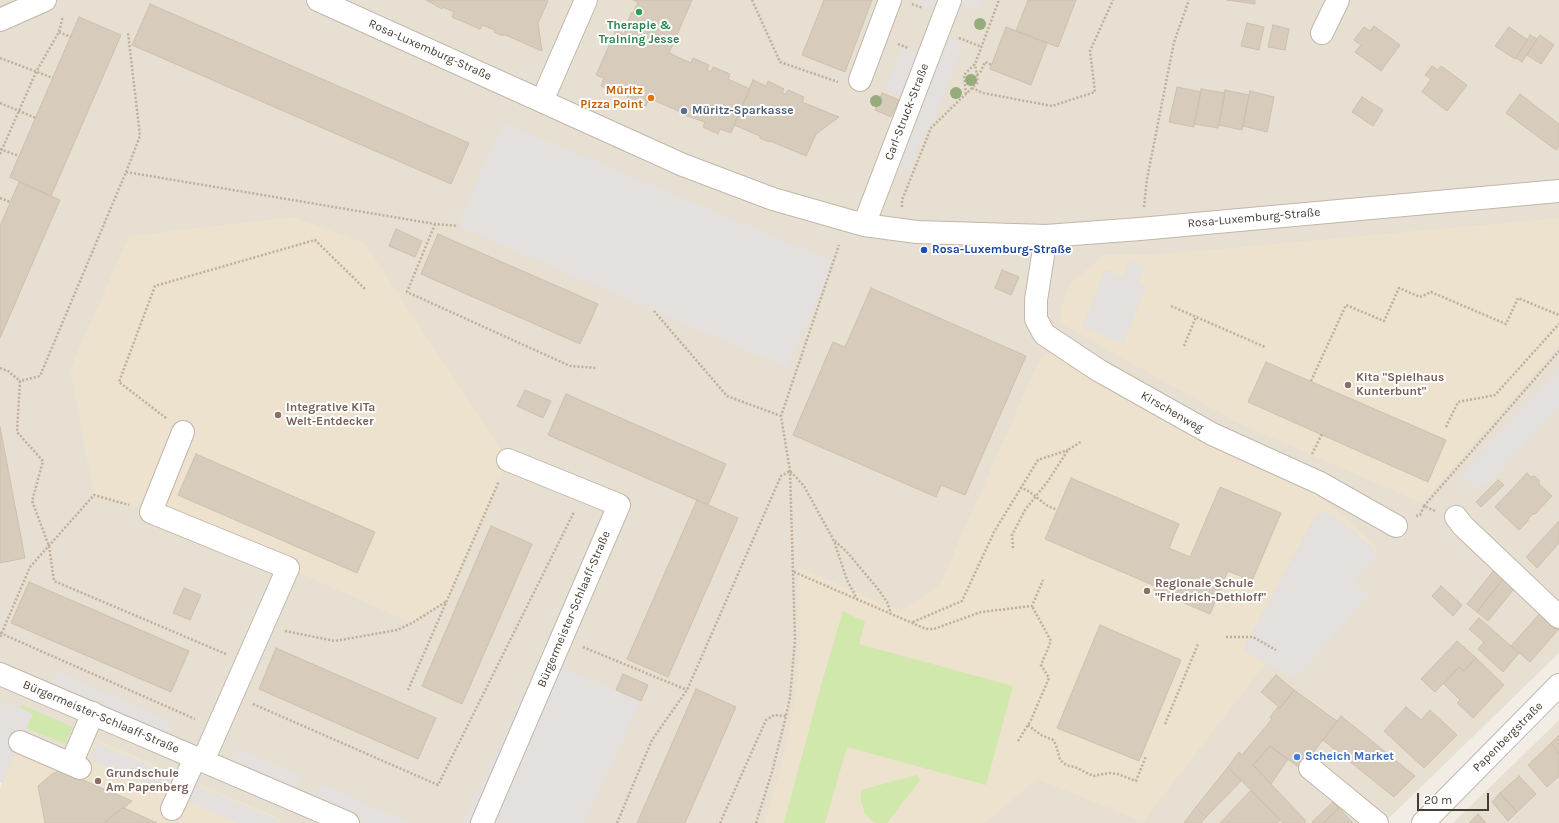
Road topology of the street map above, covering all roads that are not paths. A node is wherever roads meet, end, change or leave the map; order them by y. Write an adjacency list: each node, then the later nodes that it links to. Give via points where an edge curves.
1 (45, 0): 7 (street)
2 (318, 0): 10 (street, Rosa-Luxemburg-Straße)
3 (586, 0): 10 (street)
4 (890, 0): 9 (street)
5 (950, 0): 12 (street, Carl-Struck-Straße)
6 (1338, 0): 8 (street)
7 (0, 20)
8 (1322, 33)
9 (851, 82)
10 (542, 101): 12 (street, Rosa-Luxemburg-Straße, via 690,167 773,199)
11 (1559, 191): 13 (street, Rosa-Luxemburg-Straße)
12 (864, 225): 13 (street, Rosa-Luxemburg-Straße, via 917,232)
13 (1046, 236): 17 (street, Kirschenweg, via 1036,300 1036,319 1044,334 1098,370 1212,434 1320,483)
14 (183, 432): 23 (street, via 151,512 288,568 218,729)
15 (508, 460): 27 (street, Bürgermeister-Schlaaff-Straße, via 619,505)
16 (1456, 517): 18 (street)
17 (1396, 526)
18 (1559, 617)
19 (0, 674): 21 (street, Bürgermeister-Schlaaff-Straße)
20 (1559, 685): 29 (street, Papenbergstraße)
21 (93, 713): 22 (street, via 75,766); 23 (street, Bürgermeister-Schlaaff-Straße)
22 (20, 742)
23 (199, 759): 25 (street); 26 (street, Bürgermeister-Schlaaff-Straße)
24 (1310, 768): 28 (street)
25 (172, 809)
26 (348, 823)
27 (482, 823)
28 (1377, 823)
29 (1423, 823)

